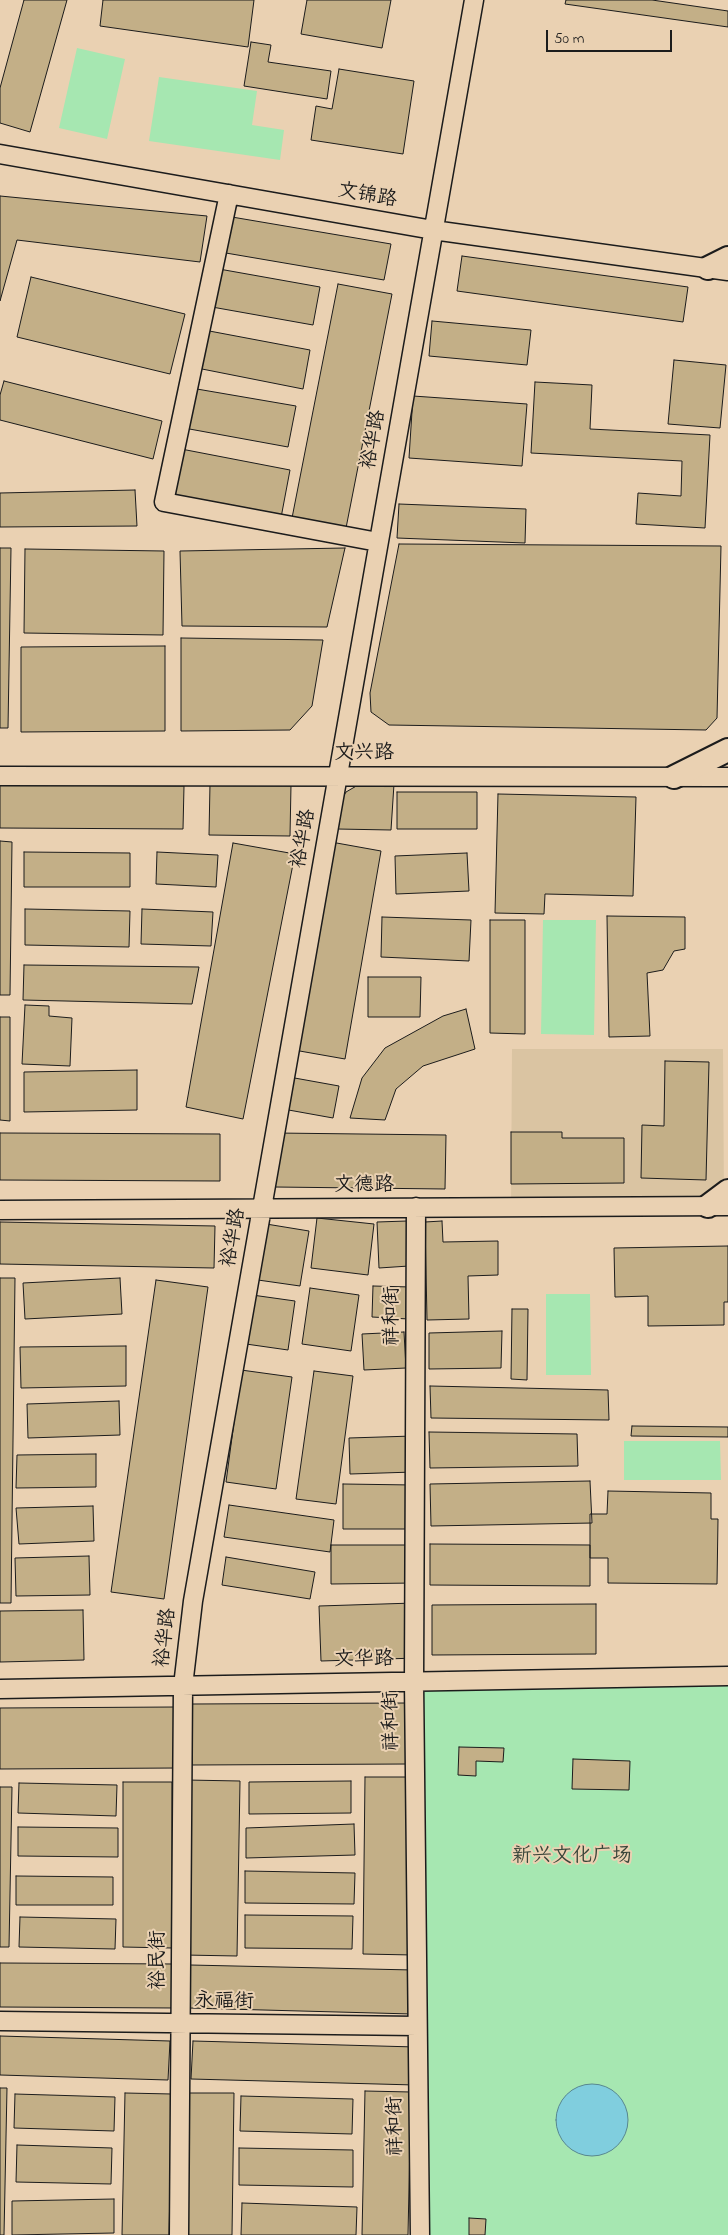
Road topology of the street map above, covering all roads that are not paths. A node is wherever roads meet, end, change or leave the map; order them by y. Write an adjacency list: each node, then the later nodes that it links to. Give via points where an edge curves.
1 (474, 0): 4 (street, 裕华路)
2 (0, 154): 3 (street, 文锦路)
3 (229, 194): 4 (street, 文锦路); 6 (street, via 164,502)
4 (433, 230): 5 (street, 文锦路); 6 (street, 裕华路)
5 (721, 266)
6 (378, 542): 9 (street, 裕华路)
7 (728, 750): 10 (main road)
8 (0, 776): 9 (street, 文兴路)
9 (337, 777): 10 (street, 文兴路); 14 (street, 裕华路)
10 (674, 777): 11 (street, 文兴路)
11 (728, 777)
12 (728, 1191): 13 (main road)
13 (718, 1206): 15 (street, 文德路)
14 (261, 1208): 15 (street, 文德路); 16 (street, 文德路); 19 (street, 裕华路, via 193,1601)
15 (416, 1208): 18 (street, 祥和街)
16 (0, 1210)
17 (728, 1676): 18 (street, 文华路)
18 (414, 1681): 19 (street, 文华路); 23 (street, 祥和街)
19 (183, 1686): 20 (street, 文华路); 22 (street, 裕民街)
20 (0, 1689)
21 (0, 2022): 22 (street, 永福街)
22 (181, 2024): 23 (street, 永福街); 24 (street, 裕民街)
23 (418, 2026): 25 (street, 祥和街)
24 (179, 2235)
25 (420, 2235)

